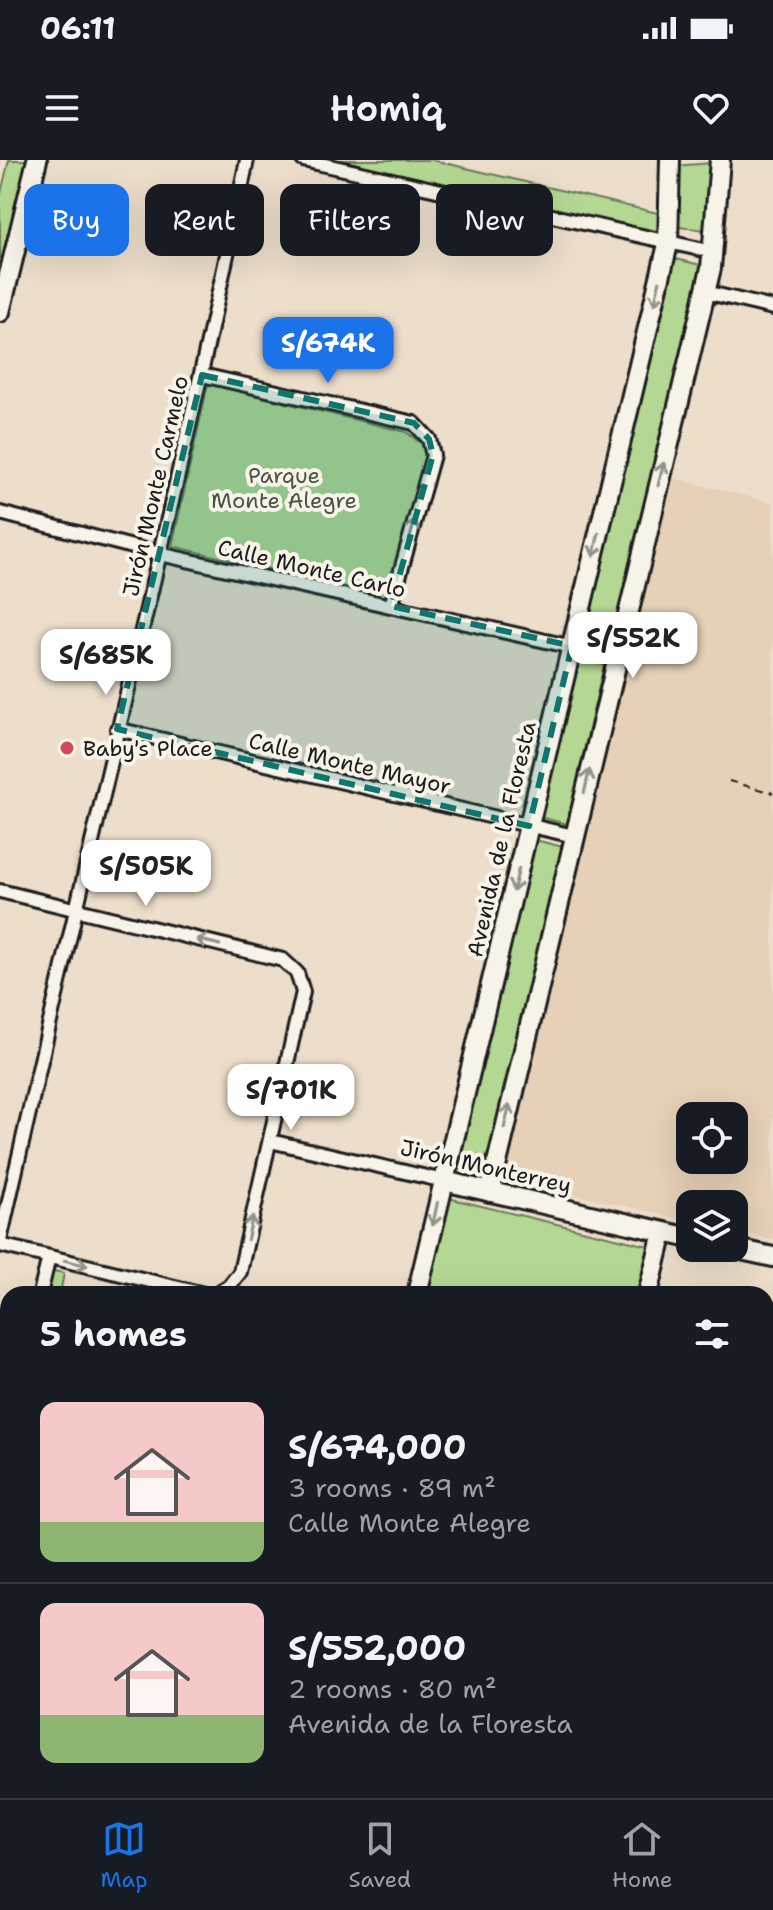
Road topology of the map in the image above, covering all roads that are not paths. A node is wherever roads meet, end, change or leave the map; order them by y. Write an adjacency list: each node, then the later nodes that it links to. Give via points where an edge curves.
1 (37, 160): 10 (street)
2 (247, 160): 11 (street, Jirón Monte Carmelo)
3 (303, 160): 6 (street)
4 (670, 160): 6 (street, Avenida de la Floresta)
5 (720, 160): 7 (street)
6 (668, 244): 7 (street); 15 (street, Avenida de la Floresta, one-way to 15)
7 (713, 252): 8 (street)
8 (705, 292): 9 (street); 16 (street, one-way to 8)
9 (773, 308)
10 (0, 312)
11 (202, 375): 13 (street, Jirón Monte Carmelo); 14 (street, one-way to 11, via 433,455 429,439 414,423)
12 (0, 513): 13 (street, Calle Monte Carlo)
13 (160, 554): 14 (street, Calle Monte Carlo); 17 (street, Jirón Monte Carmelo)
14 (391, 606): 15 (street, Calle Monte Carlo)
15 (572, 646): 16 (street, Calle Monte Carlo); 18 (street, Avenida de la Floresta)
16 (617, 657): 19 (street, one-way to 16)
17 (117, 729): 18 (street, Calle Monte Mayor); 21 (street, Jirón Monte Carmelo)
18 (529, 826): 19 (street, Calle Monte Mayor); 23 (street, Avenida de la Floresta, one-way to 23)
19 (574, 836): 24 (street, one-way to 19)
20 (0, 891): 21 (street)
21 (74, 909): 22 (street, one-way to 21, via 303,992 297,973 283,960); 27 (street, Jirón Monte Carmelo)
22 (270, 1141): 23 (street, Jirón Monterrey); 33 (street, one-way to 22, via 240,1272)
23 (444, 1181): 24 (street, Jirón Monterrey); 34 (street, Avenida de la Floresta, one-way to 34)
24 (490, 1192): 25 (street, Jirón Monterrey)
25 (663, 1232): 26 (street, Jirón Monterrey); 35 (street)
26 (676, 1235)
27 (0, 1243): 29 (street)
28 (748, 1252): 30 (street)
29 (49, 1257): 31 (street); 32 (street, one-way to 32)
30 (773, 1257)
31 (42, 1286)
32 (170, 1286)
33 (229, 1286)
34 (419, 1286)
35 (650, 1286)

